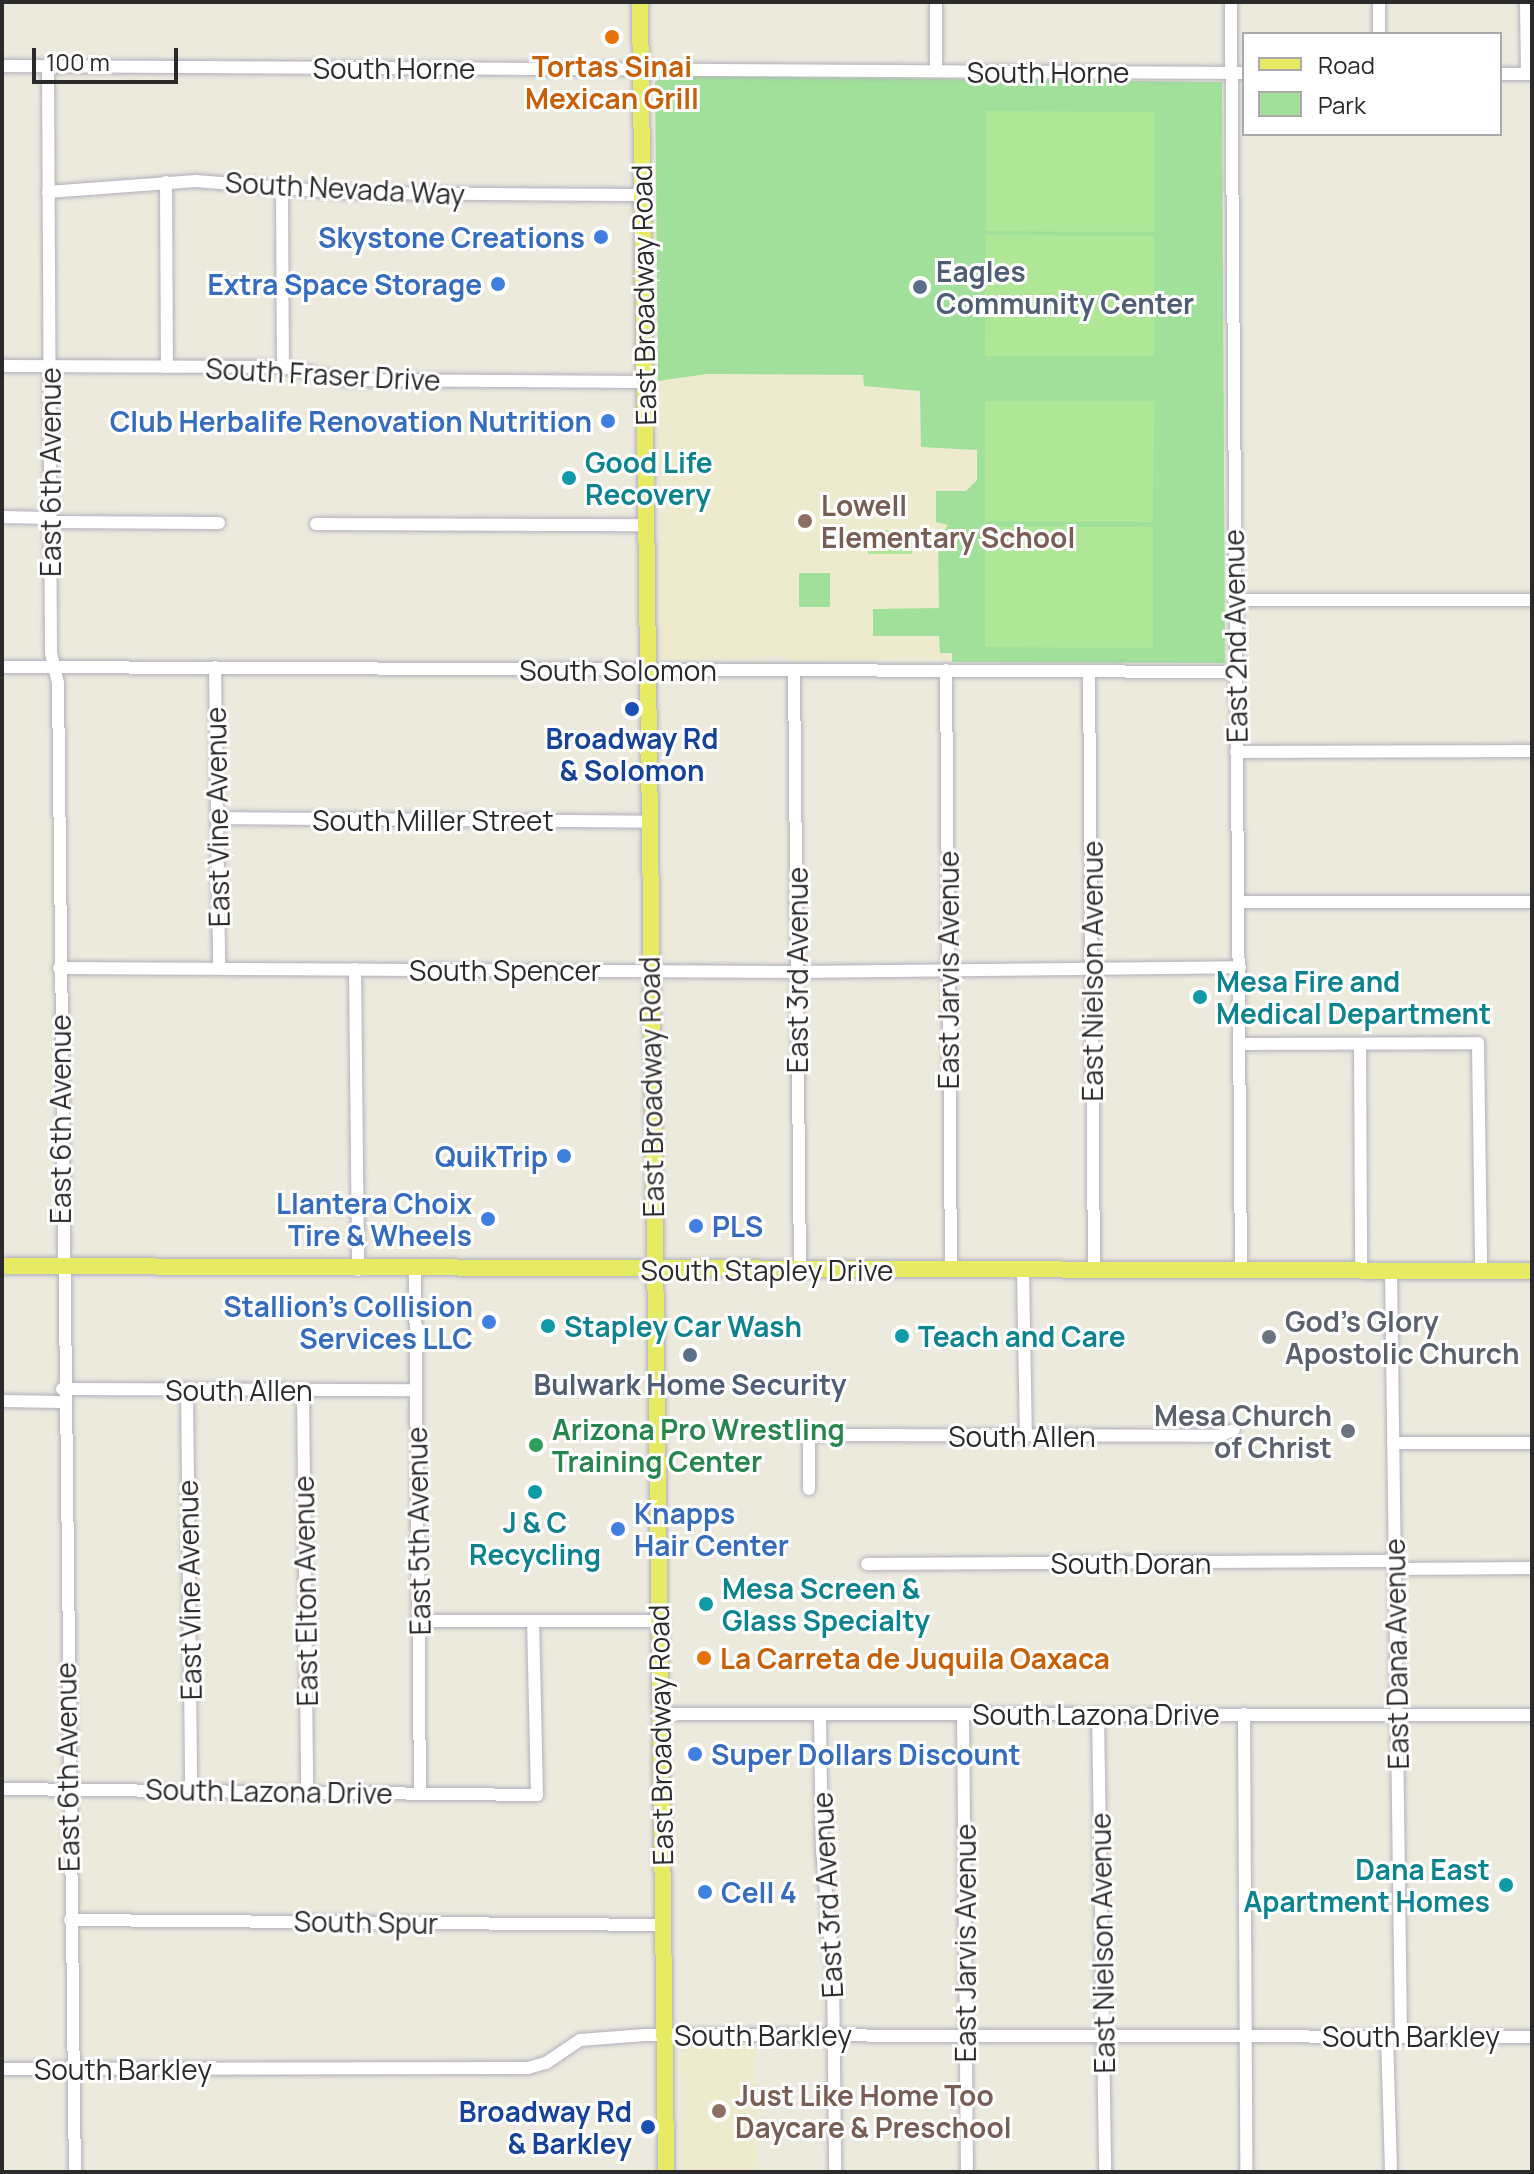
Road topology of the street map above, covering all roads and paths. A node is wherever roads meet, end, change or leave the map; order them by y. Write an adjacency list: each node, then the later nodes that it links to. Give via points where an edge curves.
1 (640, 2): 9 (main road, East Broadway Road)
2 (936, 2): 10 (street)
3 (1231, 2): 11 (street, East 2nd Avenue)
4 (1379, 2): 6 (street)
5 (1526, 2): 13 (street)
6 (1379, 32)
7 (2, 66): 8 (street, South Horne)
8 (48, 67): 9 (street, South Horne); 16 (street, East 6th Avenue)
9 (641, 70): 10 (street, South Horne); 17 (main road, East Broadway Road)
10 (936, 71): 11 (street, South Horne)
11 (1238, 73): 28 (street, East 2nd Avenue)
12 (1502, 74): 13 (street)
13 (1529, 74)
14 (166, 182): 15 (street, South Nevada Way); 16 (street, South Nevada Way); 20 (street)
15 (282, 186): 17 (street, South Nevada Way, via 346,193); 21 (street)
16 (48, 192): 19 (street, East 6th Avenue)
17 (642, 195): 22 (main road, East Broadway Road)
18 (2, 366): 19 (street, South Fraser Drive)
19 (49, 367): 20 (street, South Fraser Drive); 24 (street, East 6th Avenue)
20 (167, 367): 21 (street, South Fraser Drive)
21 (283, 367): 22 (street, South Fraser Drive, via 346,380)
22 (644, 382): 27 (main road, East Broadway Road)
23 (2, 517): 24 (street)
24 (50, 520): 25 (street); 32 (street, East 6th Avenue)
25 (219, 523)
26 (316, 524): 27 (street)
27 (646, 525): 33 (main road, East Broadway Road)
28 (1234, 600): 29 (street); 37 (street, East 2nd Avenue)
29 (1532, 600)
30 (2, 667): 32 (street, South Solomon)
31 (215, 667): 32 (street, South Solomon); 33 (street, South Solomon); 40 (street, East Vine Avenue)
32 (54, 668): 47 (street, East 6th Avenue)
33 (647, 670): 34 (street, South Solomon); 41 (main road, East Broadway Road)
34 (794, 670): 35 (street, South Solomon); 51 (street, East 3rd Avenue)
35 (946, 670): 36 (street, South Solomon); 50 (street, East Jarvis Avenue)
36 (1089, 671): 37 (street, South Solomon); 44 (street, East Nielson Avenue)
37 (1234, 672): 39 (street, East 2nd Avenue)
38 (1532, 751): 39 (street)
39 (1236, 752): 42 (street, East 2nd Avenue)
40 (217, 818): 41 (street, South Miller Street); 45 (street, East Vine Avenue)
41 (649, 822): 49 (main road, East Broadway Road)
42 (1238, 902): 43 (street); 46 (street, East 2nd Avenue)
43 (1532, 902)
44 (1092, 966): 46 (street, South Spencer); 50 (street, South Spencer); 60 (street, East Nielson Avenue)
45 (219, 967): 47 (street, South Spencer); 48 (street, South Spencer)
46 (1240, 967): 52 (street, East 2nd Avenue)
47 (59, 968): 55 (street, East 6th Avenue)
48 (355, 969): 49 (street, South Spencer); 56 (street)
49 (650, 970): 51 (street, South Spencer); 61 (main road, East Broadway Road)
50 (948, 970): 51 (street, South Spencer); 59 (street, East Jarvis Avenue)
51 (797, 972): 58 (street, East 3rd Avenue)
52 (1241, 1044): 53 (street); 63 (street, East 2nd Avenue)
53 (1360, 1044): 64 (street); 66 (street, via 1478,1043)
54 (2, 1266): 55 (main road, South Stapley Drive)
55 (61, 1267): 56 (main road, South Stapley Drive); 71 (street, East 6th Avenue)
56 (358, 1270): 57 (main road, South Stapley Drive)
57 (415, 1270): 61 (main road, South Stapley Drive); 70 (street, East 5th Avenue)
58 (800, 1270): 59 (main road, South Stapley Drive); 61 (main road, South Stapley Drive)
59 (951, 1270): 62 (main road, South Stapley Drive)
60 (1094, 1270): 62 (main road, South Stapley Drive); 63 (main road, South Stapley Drive)
61 (653, 1271): 83 (main road, East Broadway Road)
62 (1023, 1271): 74 (street)
63 (1241, 1271): 64 (main road, South Stapley Drive)
64 (1361, 1271): 65 (main road, South Stapley Drive)
65 (1391, 1271): 66 (main road, South Stapley Drive); 75 (street, East Dana Avenue)
66 (1481, 1271): 67 (main road, South Stapley Drive)
67 (1532, 1271)
68 (187, 1389): 69 (street, South Allen); 71 (street, South Allen); 93 (street, East Vine Avenue)
69 (303, 1390): 70 (street, South Allen); 94 (street, East Elton Avenue)
70 (416, 1390): 81 (street, East 5th Avenue)
71 (62, 1395): 72 (street, South Allen); 92 (street, East 6th Avenue)
72 (2, 1401)
73 (1234, 1430): 74 (street, South Allen, via 1219,1436)
74 (1026, 1435): 77 (street, South Allen, via 809,1435)
75 (1393, 1443): 76 (street); 79 (street, East Dana Avenue)
76 (1532, 1443)
77 (809, 1489)
78 (867, 1564): 79 (street, South Doran)
79 (1395, 1565): 80 (street, South Doran); 89 (street, East Dana Avenue)
80 (1532, 1568)
81 (419, 1621): 82 (street); 95 (street, East 5th Avenue)
82 (533, 1621): 83 (street); 95 (street, South Lazona Drive, via 537,1795)
83 (659, 1621): 84 (main road, East Broadway Road)
84 (660, 1714): 85 (street, South Lazona Drive); 97 (main road, East Broadway Road)
85 (820, 1714): 86 (street, South Lazona Drive); 99 (street, East 3rd Avenue)
86 (963, 1714): 87 (street, South Lazona Drive); 103 (street, East Jarvis Avenue)
87 (1098, 1714): 88 (street, South Lazona Drive); 104 (street, East Nielson Avenue)
88 (1244, 1714): 89 (street, South Lazona Drive); 100 (street)
89 (1397, 1715): 90 (street, South Lazona Drive); 102 (street, East Dana Avenue)
90 (1532, 1715)
91 (2, 1789): 92 (street, South Lazona Drive)
92 (68, 1789): 93 (street, South Lazona Drive); 96 (street, East 6th Avenue)
93 (191, 1790): 94 (street, South Lazona Drive)
94 (307, 1791): 95 (street, South Lazona Drive)
95 (420, 1792)
96 (70, 1920): 97 (street, South Spur); 106 (street, East 6th Avenue)
97 (662, 1925): 98 (main road, East Broadway Road)
98 (665, 2035): 99 (street, South Barkley); 106 (street, South Barkley, via 580,2040 528,2068); 109 (main road, East Broadway Road)
99 (834, 2036): 103 (street, South Barkley); 110 (street, East 3rd Avenue)
100 (1245, 2036): 101 (street, South Barkley); 104 (street, South Barkley); 113 (street)
101 (1387, 2036): 102 (street, South Barkley); 114 (street)
102 (1401, 2036): 105 (street, South Barkley)
103 (966, 2037): 104 (street, South Barkley); 111 (street, East Jarvis Avenue)
104 (1103, 2037): 112 (street, East Nielson Avenue)
105 (1532, 2037)
106 (73, 2068): 107 (street, South Barkley); 108 (street, East 6th Avenue)
107 (2, 2069)
108 (75, 2172)
109 (666, 2172)
110 (835, 2172)
111 (967, 2172)
112 (1105, 2172)
113 (1246, 2172)
114 (1391, 2172)

